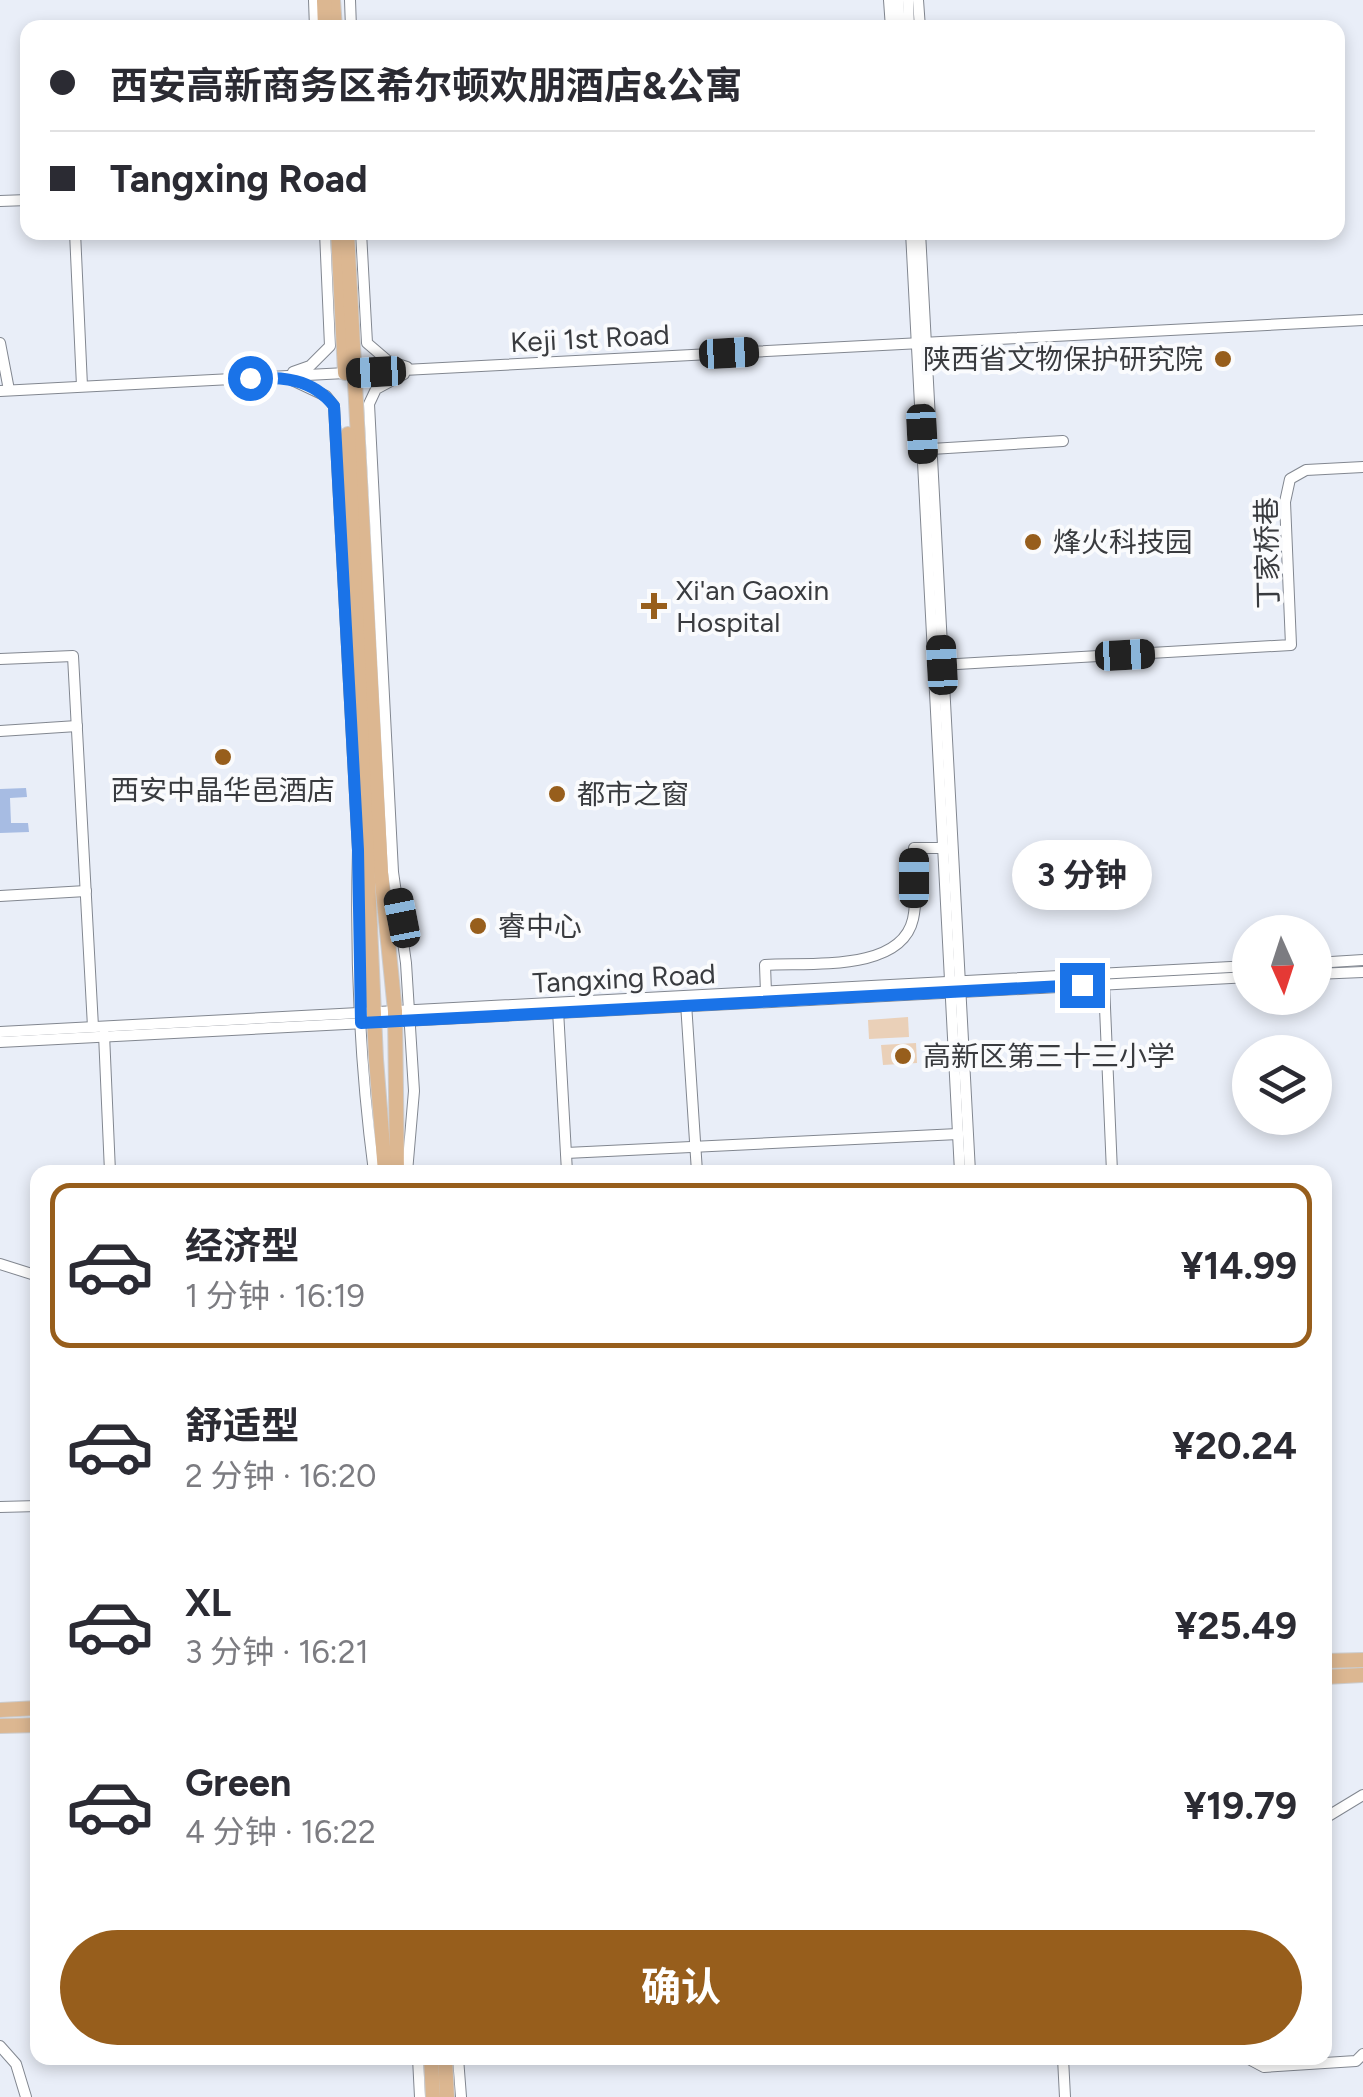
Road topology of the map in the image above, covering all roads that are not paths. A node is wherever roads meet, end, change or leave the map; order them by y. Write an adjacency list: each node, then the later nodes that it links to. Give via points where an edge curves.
1 (75, 240): 14 (street)
2 (324, 240): 13 (street, via 330,346 310,366)
3 (339, 240): 12 (main road)
4 (348, 240): 12 (main road)
5 (361, 240): 11 (street, via 366,342 388,361)
6 (912, 240): 10 (street)
7 (920, 240): 10 (street)
8 (1363, 320): 10 (street, Keji 1st Road)
9 (0, 343): 15 (street)
10 (922, 343): 11 (street, Keji 1st Road); 17 (street); 20 (street)
11 (415, 369): 12 (street, Keji 1st Road); 37 (street, via 376,389 369,404)
12 (350, 373): 13 (street, Keji 1st Road); 37 (main road, via 381,872); 38 (main road, via 371,870)
13 (283, 377): 14 (street, Keji 1st Road); 38 (street, via 306,384 334,406)
14 (82, 386): 15 (street, Keji 1st Road)
15 (4, 390)
16 (1063, 441): 17 (street)
17 (931, 449): 20 (street)
18 (1363, 466): 20 (street, 丁家桥巷, via 1306,470 1290,479 1285,502 1292,646)
19 (0, 660): 21 (street, via 73,656)
20 (938, 665): 23 (street); 33 (street)
21 (77, 726): 22 (street); 24 (street)
22 (0, 731)
23 (942, 848): 33 (street); 34 (street, via 914,848 913,919 898,945 871,957 765,965)
24 (86, 892): 25 (street); 39 (street)
25 (0, 896)
26 (1363, 960): 27 (street)
27 (1332, 962)
28 (1232, 967): 33 (street, Tangxing Road)
29 (1363, 972): 30 (street)
30 (1332, 973)
31 (1232, 978): 32 (street, Tangxing Road)
32 (1104, 984): 33 (street, Tangxing Road); 54 (street)
33 (954, 986): 34 (street, Tangxing Road); 35 (street, Tangxing Road); 42 (street); 53 (street)
34 (766, 993): 35 (street, Tangxing Road)
35 (686, 1002): 36 (street, Tangxing Road); 43 (street)
36 (558, 1008): 37 (street, Tangxing Road); 44 (street)
37 (402, 1016): 38 (street, Tangxing Road); 48 (main road); 49 (street, via 414,1103)
38 (367, 1018): 39 (street, Tangxing Road); 46 (street); 47 (main road)
39 (100, 1030): 40 (street, Tangxing Road); 41 (street, Tangxing Road); 45 (street)
40 (0, 1032)
41 (0, 1042)
42 (958, 1134): 43 (street); 52 (street)
43 (696, 1146): 44 (street); 51 (street)
44 (566, 1153): 50 (street)
45 (110, 1165)
46 (374, 1165)
47 (384, 1165)
48 (397, 1165)
49 (408, 1165)
50 (567, 1165)
51 (697, 1165)
52 (960, 1165)
53 (969, 1165)
54 (1112, 1165)
55 (0, 1264): 56 (street)
56 (30, 1273)
57 (30, 1506): 58 (street)
58 (0, 1508)
59 (1363, 1660): 60 (main road)
60 (1332, 1661)
61 (1363, 1675): 62 (main road)
62 (1332, 1677)
63 (30, 1708): 64 (main road)
64 (0, 1710)
65 (30, 1725): 66 (main road)
66 (0, 1726)
67 (1363, 1795): 68 (street)
68 (1332, 1814)
69 (0, 2046): 79 (street, via 16,2064)
70 (1363, 2054): 71 (street)
71 (1332, 2063)
72 (418, 2065): 80 (street)
73 (431, 2065): 81 (main road)
74 (445, 2065): 82 (main road)
75 (458, 2065): 83 (street)
76 (1063, 2065): 84 (street)
77 (1260, 2065): 78 (street)
78 (1295, 2065)
79 (26, 2097)
80 (420, 2097)
81 (433, 2097)
82 (447, 2097)
83 (460, 2097)
84 (1065, 2097)

